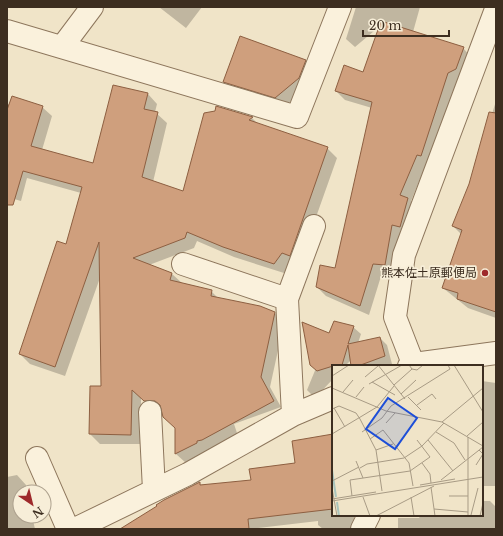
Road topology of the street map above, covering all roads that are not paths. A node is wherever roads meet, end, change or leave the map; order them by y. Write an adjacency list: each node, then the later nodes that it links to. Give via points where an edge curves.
1 (92, 7): 5 (street)
2 (340, 7): 5 (street, via 297,117)
3 (496, 8): 10 (street, via 404,255 395,317)
4 (7, 31): 5 (street)
5 (62, 47)
6 (314, 226): 8 (street)
7 (183, 264): 8 (street)
8 (287, 299): 13 (street)
9 (496, 354): 10 (street)
10 (412, 365)
11 (332, 398): 13 (street)
12 (150, 412): 15 (street)
13 (293, 415): 15 (street, via 188,474)
14 (37, 458): 17 (street)
15 (154, 490): 18 (street)
16 (368, 516): 19 (street)
17 (68, 529)
18 (75, 529)
19 (362, 529)

